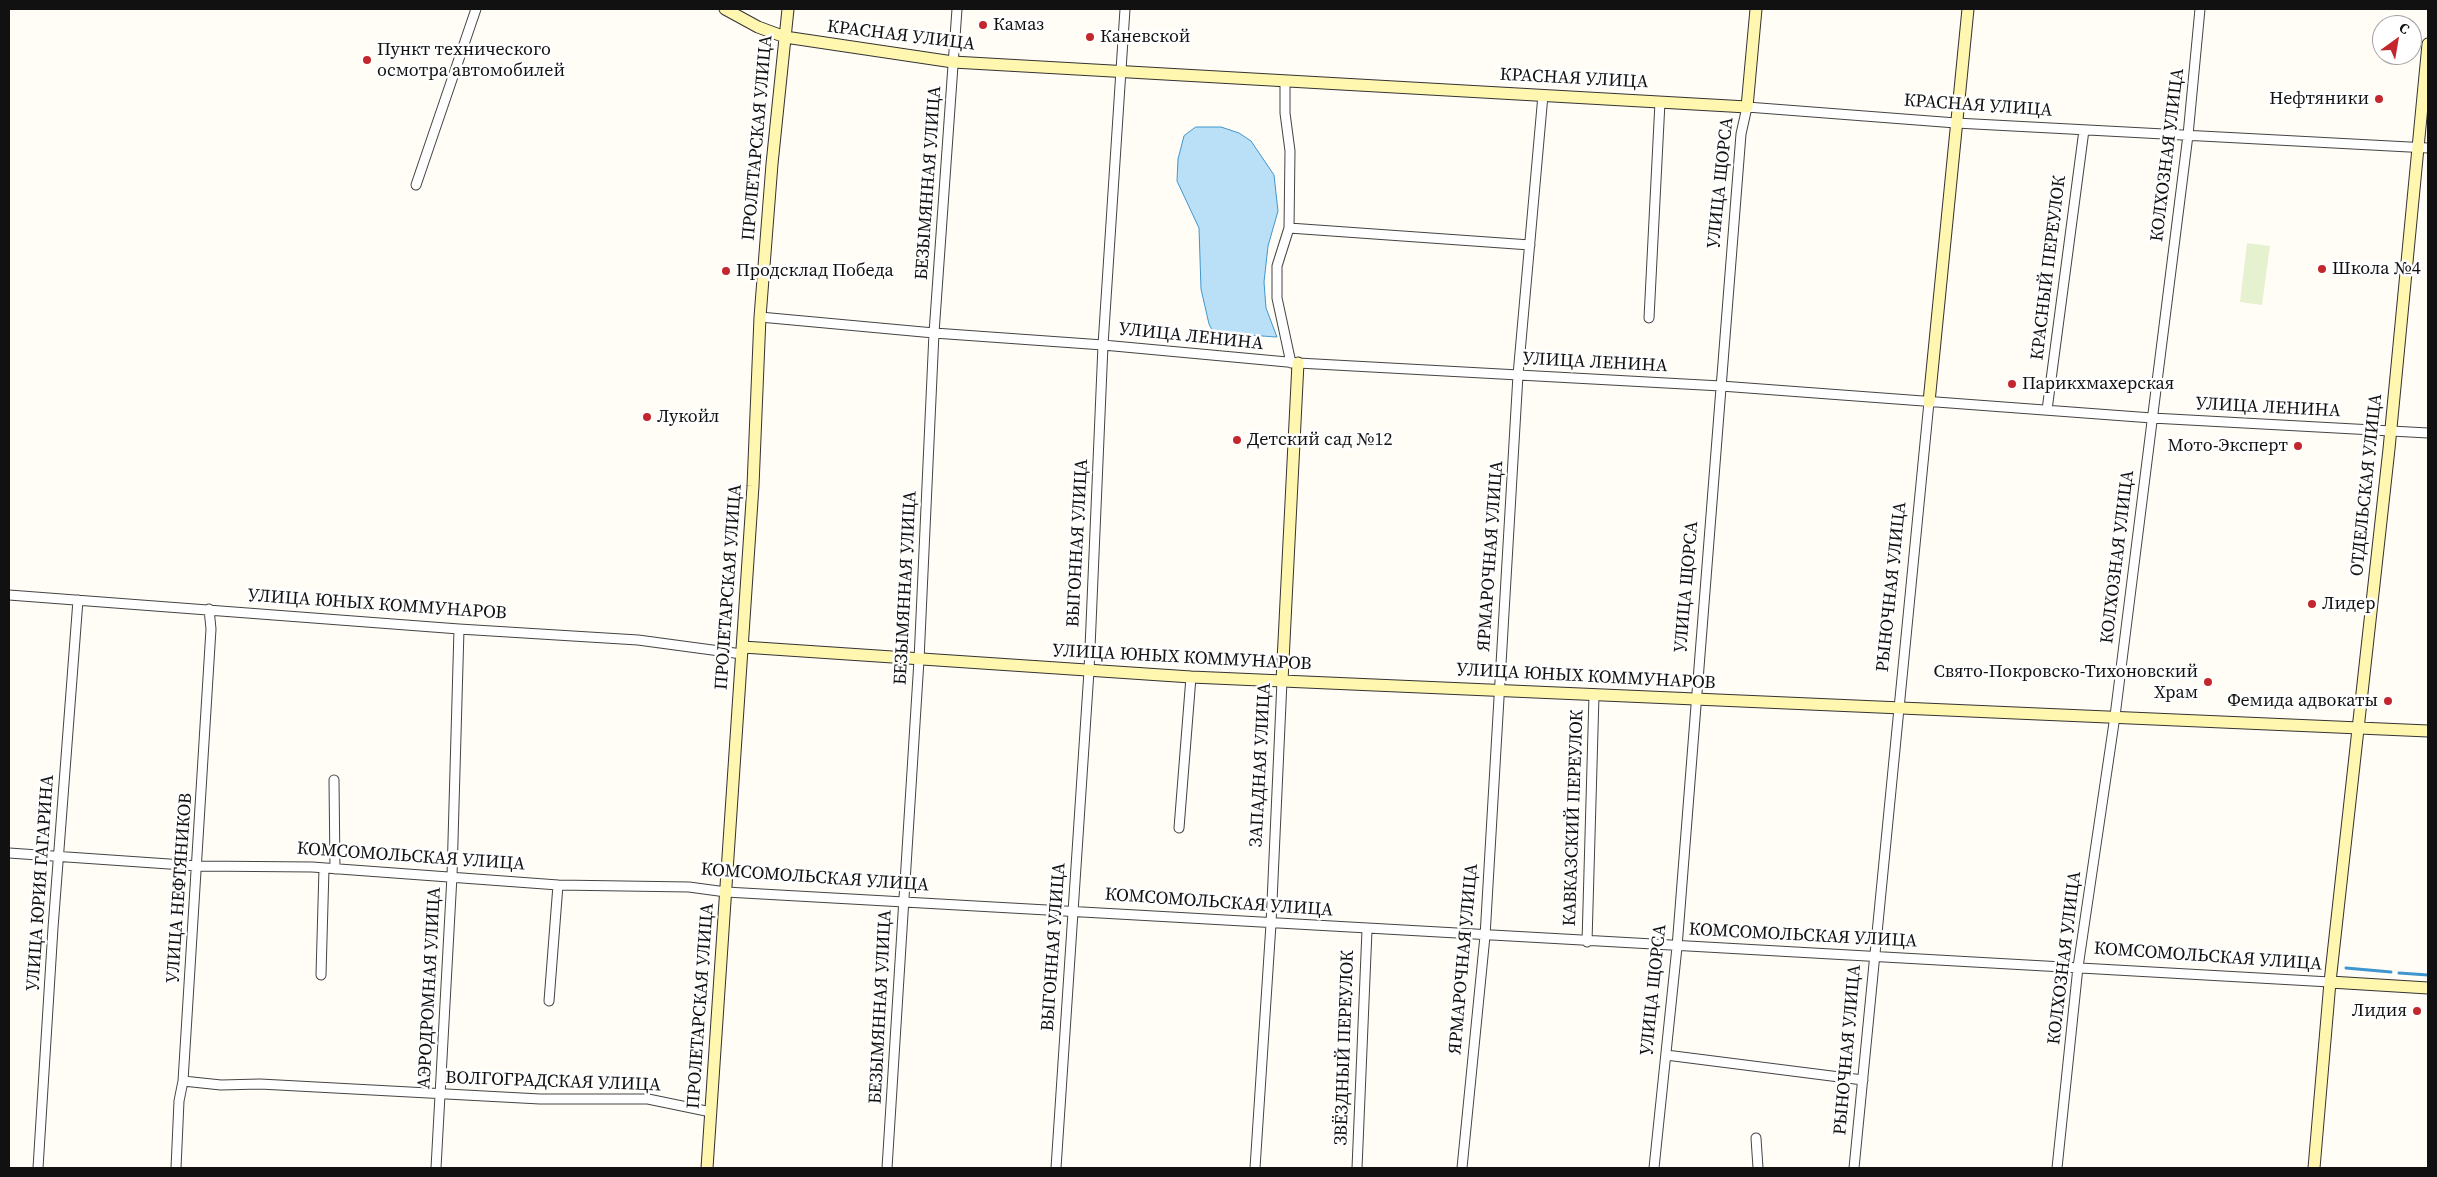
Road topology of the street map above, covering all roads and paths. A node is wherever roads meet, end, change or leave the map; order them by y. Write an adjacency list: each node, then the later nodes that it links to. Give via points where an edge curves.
1 (476, 9): 21 (street)
2 (725, 9): 9 (street, КРАСНАЯ УЛИЦА, via 758,28)
3 (788, 9): 9 (street, ПРОЛЕТАРСКАЯ УЛИЦА)
4 (957, 9): 11 (street, БЕЗЫМЯННАЯ УЛИЦА)
5 (1125, 9): 12 (street, ВЫГОННАЯ УЛИЦА)
6 (1756, 9): 16 (street, УЛИЦА ЩОРСА)
7 (1968, 9): 17 (street, РЫНОЧНАЯ УЛИЦА)
8 (2200, 9): 19 (street, КОЛХОЗНАЯ УЛИЦА)
9 (785, 37): 11 (street, КРАСНАЯ УЛИЦА); 24 (street, ПРОЛЕТАРСКАЯ УЛИЦА)
10 (2428, 44): 20 (street, ОТДЕЛЬСКАЯ УЛИЦА)
11 (953, 62): 12 (street, КРАСНАЯ УЛИЦА); 26 (street, БЕЗЫМЯННАЯ УЛИЦА)
12 (1120, 72): 13 (street, КРАСНАЯ УЛИЦА); 27 (street, ВЫГОННАЯ УЛИЦА)
13 (1285, 81): 14 (street, КРАСНАЯ УЛИЦА); 22 (street, via 1290,151)
14 (1543, 95): 15 (street, КРАСНАЯ УЛИЦА); 23 (street, ЯРМАРОЧНАЯ УЛИЦА)
15 (1660, 102): 16 (street, КРАСНАЯ УЛИЦА); 25 (street)
16 (1747, 107): 17 (street, КРАСНАЯ УЛИЦА); 30 (street, УЛИЦА ЩОРСА, via 1741,134)
17 (1956, 123): 18 (street, КРАСНАЯ УЛИЦА); 31 (street, РЫНОЧНАЯ УЛИЦА)
18 (2084, 130): 19 (street, КРАСНАЯ УЛИЦА); 32 (street, КРАСНЫЙ ПЕРЕУЛОК)
19 (2188, 135): 20 (street, КРАСНАЯ УЛИЦА); 33 (street, КОЛХОЗНАЯ УЛИЦА)
20 (2423, 148): 34 (street, ОТДЕЛЬСКАЯ УЛИЦА)
21 (416, 185)
22 (1289, 228): 23 (street); 28 (street, via 1277,266 1277,298)
23 (1530, 245): 29 (street, ЯРМАРОЧНАЯ УЛИЦА)
24 (760, 317): 26 (street, УЛИЦА ЛЕНИНА); 40 (street, ПРОЛЕТАРСКАЯ УЛИЦА)
25 (1648, 318)
26 (934, 333): 27 (street, УЛИЦА ЛЕНИНА); 41 (street, БЕЗЫМЯННАЯ УЛИЦА)
27 (1103, 345): 28 (street, УЛИЦА ЛЕНИНА); 42 (street, ВЫГОННАЯ УЛИЦА)
28 (1294, 363): 29 (street, УЛИЦА ЛЕНИНА); 44 (street, ЗАПАДНАЯ УЛИЦА)
29 (1518, 375): 30 (street, УЛИЦА ЛЕНИНА); 45 (street, ЯРМАРОЧНАЯ УЛИЦА)
30 (1721, 386): 31 (street, УЛИЦА ЛЕНИНА); 47 (street, УЛИЦА ЩОРСА)
31 (1928, 402): 32 (street, УЛИЦА ЛЕНИНА); 48 (street, РЫНОЧНАЯ УЛИЦА)
32 (2047, 410): 33 (street, УЛИЦА ЛЕНИНА)
33 (2152, 418): 34 (street, УЛИЦА ЛЕНИНА); 49 (street, КОЛХОЗНАЯ УЛИЦА)
34 (2391, 431): 35 (street, УЛИЦА ЛЕНИНА); 50 (street, ОТДЕЛЬСКАЯ УЛИЦА)
35 (2428, 433)
36 (9, 595): 37 (street, УЛИЦА ЮНЫХ КОММУНАРОВ)
37 (78, 600): 38 (street, УЛИЦА ЮНЫХ КОММУНАРОВ); 55 (street, УЛИЦА ЮРИЯ ГАГАРИНА)
38 (209, 609): 39 (street, УЛИЦА ЮНЫХ КОММУНАРОВ); 56 (street, УЛИЦА НЕФТЯНИКОВ, via 211,629)
39 (459, 629): 40 (street, УЛИЦА ЮНЫХ КОММУНАРОВ, via 638,640); 59 (street, АЭРОДРОМНАЯ УЛИЦА)
40 (742, 651): 41 (street, УЛИЦА ЮНЫХ КОММУНАРОВ); 61 (street, ПРОЛЕТАРСКАЯ УЛИЦА)
41 (919, 660): 42 (street, УЛИЦА ЮНЫХ КОММУНАРОВ); 62 (street, БЕЗЫМЯННАЯ УЛИЦА)
42 (1089, 671): 43 (street, УЛИЦА ЮНЫХ КОММУНАРОВ); 63 (street, ВЫГОННАЯ УЛИЦА)
43 (1191, 677): 44 (street, УЛИЦА ЮНЫХ КОММУНАРОВ); 53 (street)
44 (1282, 681): 45 (street, УЛИЦА ЮНЫХ КОММУНАРОВ); 64 (street, ЗАПАДНАЯ УЛИЦА)
45 (1498, 691): 46 (street, УЛИЦА ЮНЫХ КОММУНАРОВ); 66 (street, ЯРМАРОЧНАЯ УЛИЦА)
46 (1594, 695): 47 (street, УЛИЦА ЮНЫХ КОММУНАРОВ); 67 (street, КАВКАЗСКИЙ ПЕРЕУЛОК)
47 (1695, 700): 48 (street, УЛИЦА ЮНЫХ КОММУНАРОВ); 68 (street, УЛИЦА ЩОРСА)
48 (1898, 707): 49 (street, УЛИЦА ЮНЫХ КОММУНАРОВ); 69 (street, РЫНОЧНАЯ УЛИЦА)
49 (2115, 716): 50 (street, УЛИЦА ЮНЫХ КОММУНАРОВ); 70 (street, КОЛХОЗНАЯ УЛИЦА)
50 (2358, 728): 51 (street, УЛИЦА ЮНЫХ КОММУНАРОВ); 72 (street, ОТДЕЛЬСКАЯ УЛИЦА)
51 (2428, 731)
52 (334, 780): 58 (street)
53 (1179, 828)
54 (9, 853): 55 (street, КОМСОМОЛЬСКАЯ УЛИЦА)
55 (60, 856): 56 (street, КОМСОМОЛЬСКАЯ УЛИЦА); 81 (street, УЛИЦА ЮРИЯ ГАГАРИНА)
56 (198, 866): 57 (street, КОМСОМОЛЬСКАЯ УЛИЦА); 77 (street, УЛИЦА НЕФТЯНИКОВ)
57 (324, 868): 58 (street, КОМСОМОЛЬСКАЯ УЛИЦА); 71 (street)
58 (335, 869): 59 (street, КОМСОМОЛЬСКАЯ УЛИЦА)
59 (452, 876): 60 (street, КОМСОМОЛЬСКАЯ УЛИЦА); 78 (street, АЭРОДРОМНАЯ УЛИЦА)
60 (558, 885): 61 (street, КОМСОМОЛЬСКАЯ УЛИЦА, via 689,887); 74 (street)
61 (726, 892): 62 (street, КОМСОМОЛЬСКАЯ УЛИЦА); 79 (street, ПРОЛЕТАРСКАЯ УЛИЦА)
62 (903, 903): 63 (street, КОМСОМОЛЬСКАЯ УЛИЦА); 85 (street, БЕЗЫМЯННАЯ УЛИЦА)
63 (1072, 911): 64 (street, КОМСОМОЛЬСКАЯ УЛИЦА); 86 (street, ВЫГОННАЯ УЛИЦА)
64 (1271, 924): 65 (street, КОМСОМОЛЬСКАЯ УЛИЦА); 87 (street, ЗАПАДНАЯ УЛИЦА)
65 (1367, 930): 66 (street, КОМСОМОЛЬСКАЯ УЛИЦА); 88 (street, ЗВЁЗДНЫЙ ПЕРЕУЛОК)
66 (1484, 936): 67 (street, КОМСОМОЛЬСКАЯ УЛИЦА); 89 (street, ЯРМАРОЧНАЯ УЛИЦА)
67 (1587, 942): 68 (street, КОМСОМОЛЬСКАЯ УЛИЦА)
68 (1677, 947): 69 (street, КОМСОМОЛЬСКАЯ УЛИЦА); 75 (street, УЛИЦА ЩОРСА)
69 (1874, 957): 70 (street, КОМСОМОЛЬСКАЯ УЛИЦА); 76 (street, РЫНОЧНАЯ УЛИЦА)
70 (2078, 967): 72 (street, КОМСОМОЛЬСКАЯ УЛИЦА); 93 (street, КОЛХОЗНАЯ УЛИЦА)
71 (321, 976)
72 (2330, 982): 73 (street, КОМСОМОЛЬСКАЯ УЛИЦА); 94 (street, ОТДЕЛЬСКАЯ УЛИЦА)
73 (2428, 988)
74 (549, 1001)
75 (1666, 1055): 76 (street); 90 (street, УЛИЦА ЩОРСА)
76 (1863, 1080): 92 (street, РЫНОЧНАЯ УЛИЦА)
77 (183, 1081): 78 (street, ВОЛГОГРАДСКАЯ УЛИЦА); 82 (street, УЛИЦА НЕФТЯНИКОВ)
78 (439, 1094): 79 (street, ВОЛГОГРАДСКАЯ УЛИЦА, via 540,1099 648,1099); 83 (street, АЭРОДРОМНАЯ УЛИЦА)
79 (711, 1112): 84 (street, ПРОЛЕТАРСКАЯ УЛИЦА)
80 (1756, 1138): 91 (street)
81 (38, 1168)
82 (176, 1168)
83 (436, 1168)
84 (707, 1168)
85 (887, 1168)
86 (1056, 1168)
87 (1255, 1168)
88 (1357, 1168)
89 (1462, 1168)
90 (1654, 1168)
91 (1758, 1168)
92 (1854, 1168)
93 (2057, 1168)
94 (2314, 1168)

